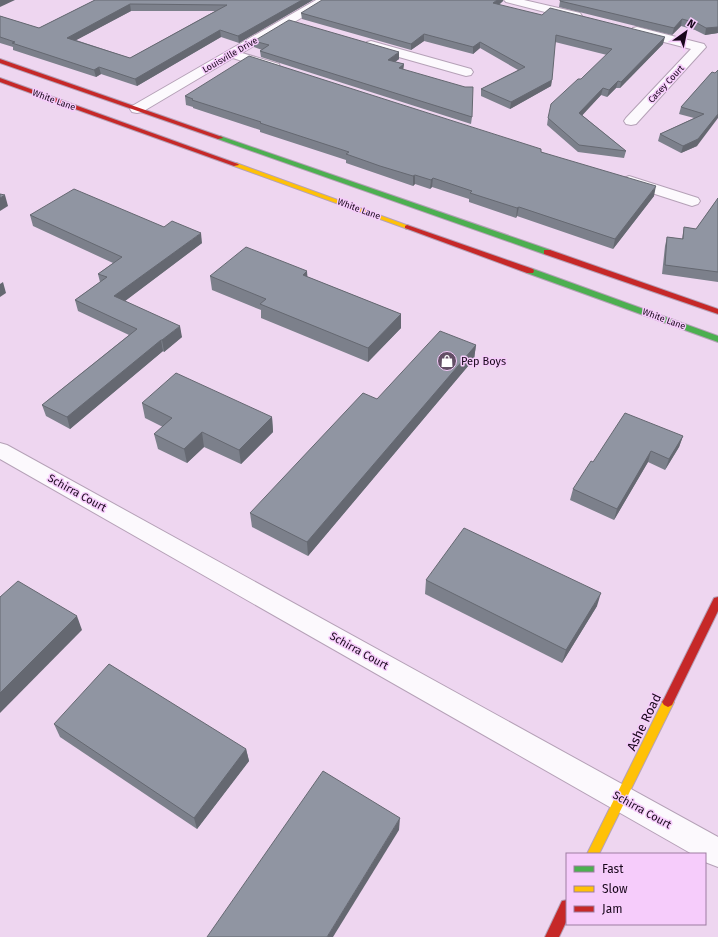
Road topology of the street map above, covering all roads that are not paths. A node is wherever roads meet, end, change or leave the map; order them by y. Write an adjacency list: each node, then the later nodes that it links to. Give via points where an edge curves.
1 (324, 0): 5 (street, Louisville Drive)
2 (510, 0): 3 (street)
3 (535, 3): 4 (street)
4 (585, 19)
5 (288, 21): 6 (street); 9 (street, Louisville Drive)
6 (303, 25)
7 (623, 28): 16 (street, Casey Court, via 700,47)
8 (362, 42): 12 (street)
9 (232, 54): 11 (street); 15 (street, Louisville Drive)
10 (0, 61): 15 (main road, White Lane)
11 (288, 71)
12 (466, 72)
13 (0, 80): 14 (main road, White Lane)
14 (25, 89): 15 (main road, via 108,111 121,113); 17 (main road, White Lane)
15 (137, 109): 18 (main road, White Lane)
16 (631, 121)
17 (163, 139): 18 (main road, via 175,137); 21 (main road, White Lane)
18 (265, 154): 24 (main road, White Lane)
19 (617, 177): 23 (street)
20 (327, 188): 21 (main road, via 314,187)
21 (307, 191): 26 (main road, White Lane)
22 (349, 193): 24 (main road)
23 (692, 201)
24 (445, 216): 25 (main road, White Lane)
25 (718, 312)
26 (718, 339)
27 (0, 450): 29 (street, Schirra Court)
28 (718, 601): 29 (main road, Ashe Road)
29 (621, 798): 30 (main road, Ashe Road); 31 (street, Schirra Court)
30 (594, 853)
31 (718, 853)
32 (566, 908): 33 (main road)
33 (552, 937)

